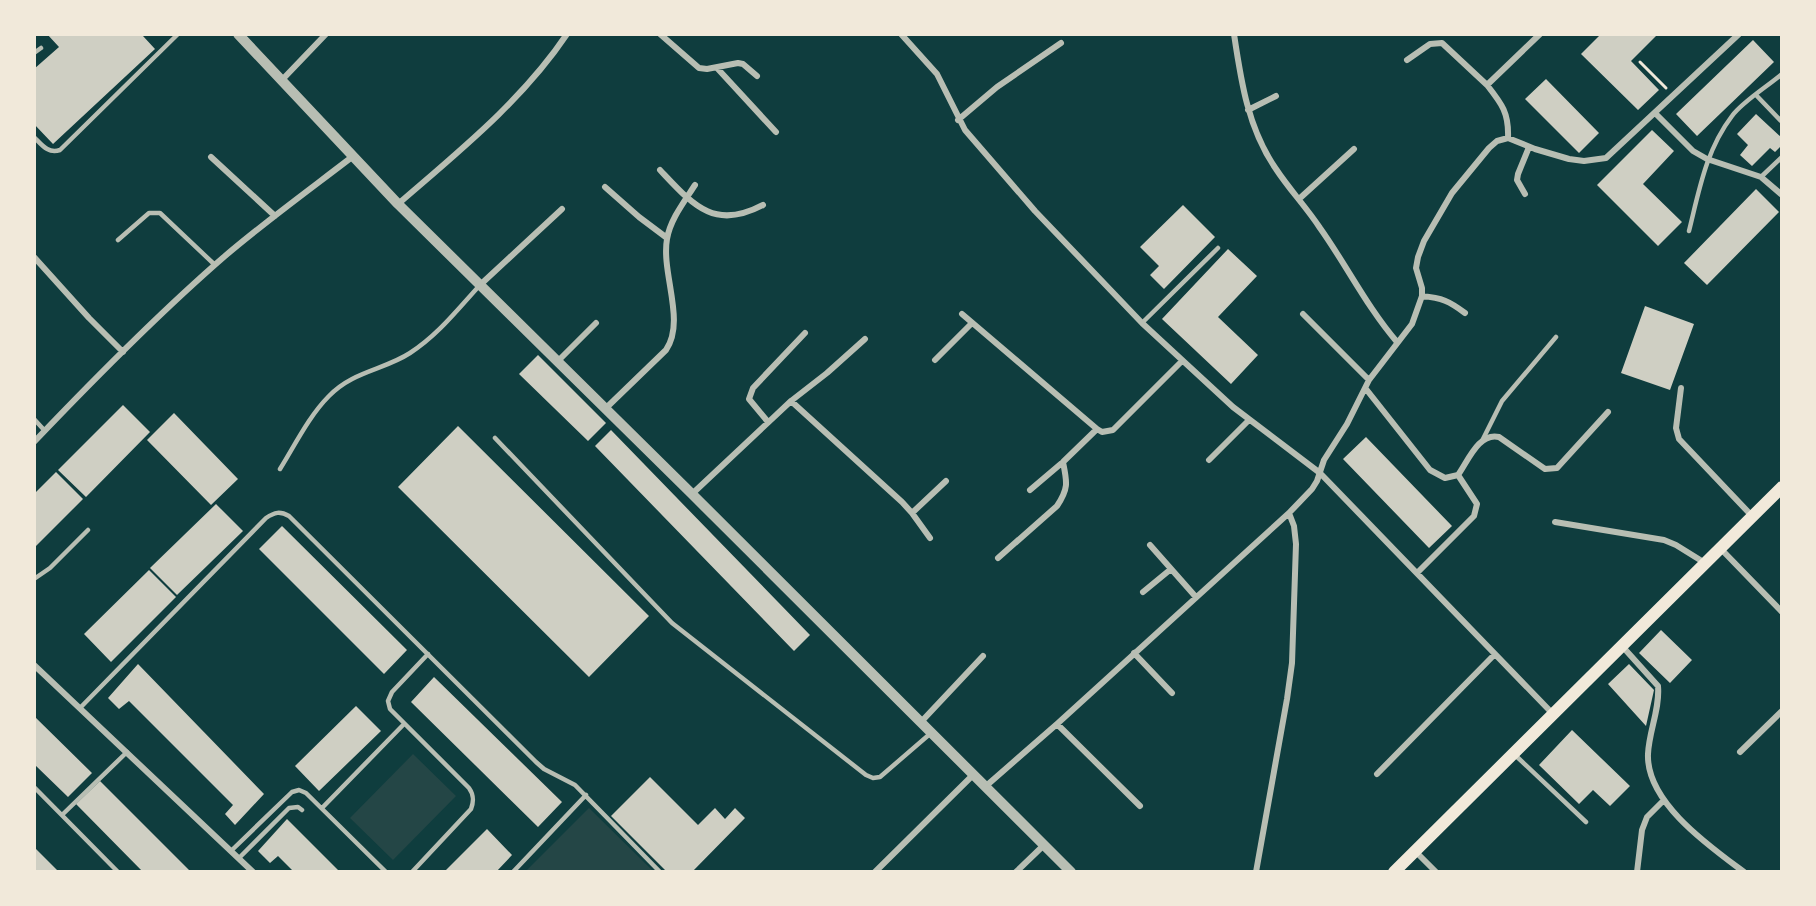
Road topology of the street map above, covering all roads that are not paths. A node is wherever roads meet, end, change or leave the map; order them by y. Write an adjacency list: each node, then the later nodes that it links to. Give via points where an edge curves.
1 (178, 34): 27 (lane, via 60,150 49,150)
2 (238, 34): 18 (street)
3 (326, 34): 18 (street)
4 (556, 34): 10 (street)
5 (660, 34): 15 (street, via 699,68)
6 (901, 34): 24 (street, via 937,74)
7 (1234, 34): 22 (street)
8 (1540, 34): 19 (street)
9 (1739, 34): 23 (street)
10 (565, 37): 43 (street, via 515,98)
11 (1061, 43): 24 (street, via 997,87)
12 (41, 48): 13 (lane)
13 (34, 54)
14 (1407, 60): 19 (street, via 1430,44 1442,43)
15 (717, 68): 17 (street, via 730,63 744,64); 26 (street)
16 (1782, 74): 20 (lane)
17 (757, 76)
18 (281, 81): 32 (street)
19 (1487, 85): 28 (street, via 1508,117)
20 (1756, 95): 25 (lane); 34 (lane, via 1733,114)
21 (1276, 96): 22 (street)
22 (1248, 110): 42 (street, via 1266,153)
23 (1655, 113): 29 (street, via 1606,158 1595,161 1569,159); 34 (street)
24 (958, 120): 60 (street, via 1035,210)
25 (1782, 122)
26 (776, 132)
27 (34, 137)
28 (1508, 138): 29 (street); 54 (street, via 1489,148 1463,178 1424,241 1416,268)
29 (1529, 147): 39 (street, via 1517,180)
30 (1354, 149): 42 (street)
31 (211, 157): 46 (street)
32 (352, 157): 43 (street); 46 (street)
33 (1782, 157): 36 (lane)
34 (1707, 159): 36 (street); 47 (lane)
35 (660, 170): 41 (street)
36 (1761, 177): 40 (street)
37 (695, 185): 41 (street)
38 (605, 187): 48 (street)
39 (1525, 194)
40 (1782, 195)
41 (686, 198): 44 (street, via 724,217 749,213); 48 (street)
42 (1299, 199): 64 (street)
43 (398, 204): 53 (street)
44 (764, 205)
45 (561, 209): 53 (street)
46 (275, 216): 52 (street)
47 (1689, 231)
48 (667, 238): 73 (street, via 674,328 671,342)
49 (118, 240): 52 (lane, via 149,213 160,213)
50 (1218, 248): 60 (lane)
51 (34, 257): 65 (street)
52 (215, 265): 65 (street)
53 (480, 285): 68 (street); 85 (lane, via 439,330 409,354 347,380 329,396)
54 (1422, 296): 56 (street, via 1449,301); 64 (street, via 1412,324)
55 (962, 314): 59 (street)
56 (1465, 314)
57 (1303, 315): 69 (street)
58 (596, 323): 68 (street)
59 (972, 323): 66 (street); 78 (street)
60 (1142, 323): 67 (street)
61 (805, 333): 77 (street, via 749,394)
62 (1556, 337): 81 (lane, via 1502,401)
63 (865, 339): 72 (street)
64 (1397, 342): 69 (street)
65 (123, 352): 79 (street)
66 (935, 360)
67 (1182, 361): 76 (street); 78 (street, via 1113,430)
68 (558, 362): 73 (street)
69 (1369, 380): 71 (street)
70 (1681, 388): 94 (street, via 1676,428 1679,439)
71 (1365, 389): 86 (street, via 1331,446); 87 (street, via 1430,470 1445,478)
72 (791, 400): 77 (street); 92 (street)
73 (605, 409): 91 (street)
74 (1608, 412): 81 (street, via 1551,470 1537,465 1499,436)
75 (34, 419): 79 (lane)
76 (1249, 420): 83 (street); 86 (street)
77 (768, 422): 91 (street)
78 (1097, 429): 84 (street)
79 (45, 431): 82 (street)
80 (495, 438): 121 (lane, via 672,623 866,775 880,777)
81 (1483, 439): 87 (street)
82 (34, 442)
83 (1209, 460)
84 (1063, 462): 90 (street); 100 (street, via 1067,486 1057,506)
85 (280, 469)
86 (1320, 473): 93 (street, via 1312,489); 103 (street)
87 (1458, 475): 103 (street, via 1477,504 1474,516)
88 (946, 481): 92 (street)
89 (1782, 488): 94 (main road)
90 (1030, 490)
91 (692, 494): 118 (street)
92 (912, 513): 97 (street)
93 (1289, 513): 106 (street); 149 (street, via 1296,544 1292,663)
94 (1752, 516): 99 (main road)
95 (1555, 522): 101 (street, via 1664,540)
96 (88, 530): 104 (lane)
97 (930, 538)
98 (1150, 545): 102 (street)
99 (1720, 548): 101 (main road); 107 (street)
100 (998, 558)
101 (1705, 563): 108 (main road)
102 (1171, 569): 105 (street); 106 (street)
103 (1417, 573): 111 (street)
104 (34, 579)
105 (1143, 592)
106 (1196, 596): 109 (street)
107 (1782, 612)
108 (1622, 646): 117 (main road); 130 (street, via 1658,686 1648,756 1650,772)
109 (1134, 653): 114 (street); 120 (street)
110 (428, 654): 115 (lane, via 289,516 273,513); 119 (lane, via 388,701); 129 (lane, via 536,762)
111 (1496, 654): 117 (street); 126 (street)
112 (983, 656): 118 (street)
113 (34, 665): 115 (street)
114 (1172, 693)
115 (80, 708): 122 (street)
116 (1782, 711): 123 (street)
117 (1553, 714): 124 (main road)
118 (921, 722): 121 (street)
119 (404, 724): 132 (lane); 143 (lane, via 473,794 471,809)
120 (1057, 724): 127 (street); 131 (street)
121 (931, 733): 125 (street)
122 (126, 752): 134 (lane); 137 (street)
123 (1740, 752)
124 (1513, 753): 135 (lane); 138 (main road)
125 (974, 774): 127 (street); 146 (street)
126 (1377, 774)
127 (986, 786): 136 (street)
128 (34, 787): 134 (lane)
129 (586, 795): 144 (lane); 145 (lane)
130 (1664, 801): 152 (street, via 1647,817 1642,830); 153 (street, via 1713,849)
131 (1140, 806)
132 (322, 808): 137 (lane, via 306,793 292,792); 142 (lane)
133 (302, 810): 139 (lane, via 289,808)
134 (62, 815): 140 (lane)
135 (1586, 822)
136 (1044, 845): 147 (street); 148 (street)
137 (232, 850): 139 (street)
138 (1414, 851): 150 (main road); 151 (street)
139 (239, 858): 141 (street)
140 (118, 872)
141 (253, 872)
142 (386, 872)
143 (412, 872)
144 (513, 872)
145 (660, 872)
146 (875, 872)
147 (1016, 872)
148 (1071, 872)
149 (1256, 872)
150 (1394, 872)
151 (1436, 872)
152 (1638, 872)
153 (1744, 872)

